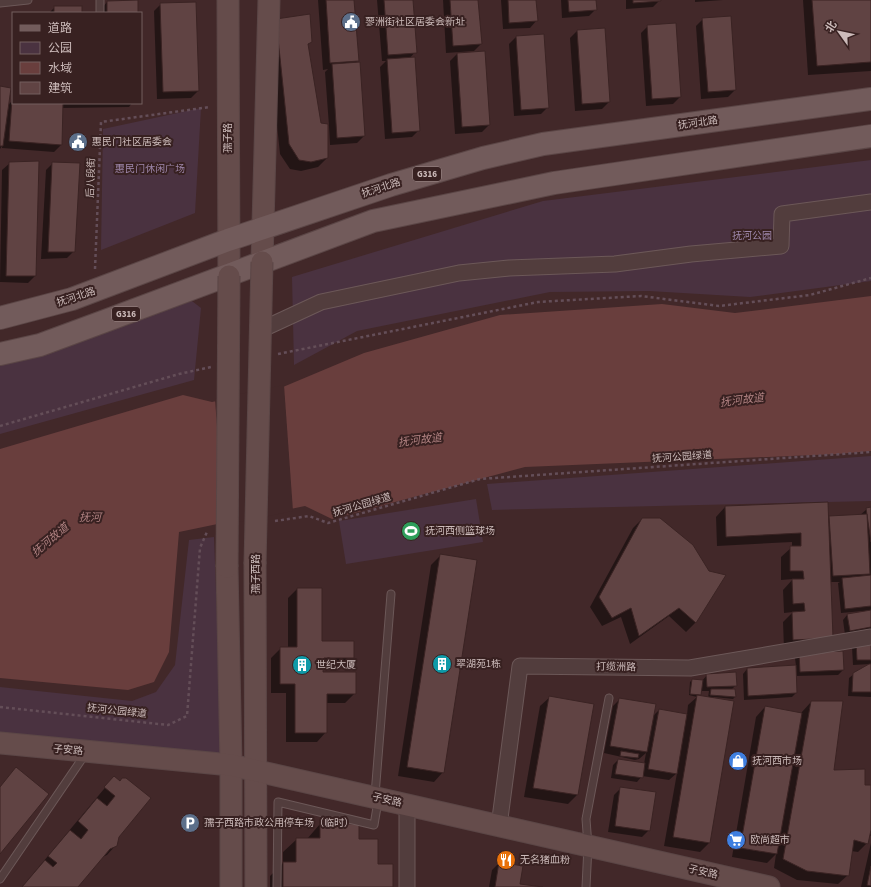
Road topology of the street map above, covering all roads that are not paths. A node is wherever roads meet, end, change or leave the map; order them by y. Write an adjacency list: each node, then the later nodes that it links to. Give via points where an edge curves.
1 (28, 0): 5 (lane)
2 (100, 0): 6 (lane)
3 (228, 0): 11 (main road, 孺子路)
4 (269, 0): 10 (main road)
5 (0, 2)
6 (100, 12)
7 (871, 99): 10 (main road, 抚河北路 / G316, via 543,144 398,182)
8 (871, 136): 12 (main road, G316, via 554,183 373,221)
9 (871, 202): 15 (street, via 782,214 781,246 615,264 509,268 459,273 321,302)
10 (262, 229): 11 (main road, 抚河北路 / G316); 12 (main road)
11 (228, 240): 13 (main road, 孺子路); 14 (main road, 抚河北路 / G316, via 72,299)
12 (262, 262): 13 (main road, G316); 23 (main road, 孺子西路, bridge, via 255,564)
13 (229, 276): 16 (main road, G316, via 40,344); 22 (main road, bridge, via 227,567)
14 (0, 318)
15 (267, 327)
16 (0, 354)
17 (390, 594): 24 (lane)
18 (871, 637): 26 (street, 打缆洲路, via 690,668 520,666)
19 (609, 698): 27 (lane, via 586,818)
20 (5, 746): 21 (main road, 子安路)
21 (87, 751): 22 (main road, 子安路); 28 (lane)
22 (231, 765): 23 (main road, 子安路); 29 (main road)
23 (257, 771): 24 (main road, 子安路); 30 (main road, 孺子西路)
24 (377, 798): 25 (main road, 子安路); 31 (lane, via 374,825 278,802)
25 (407, 805): 26 (main road, 子安路); 32 (street)
26 (499, 826): 27 (main road, 子安路)
27 (588, 846): 33 (lane); 34 (main road, 子安路)
28 (0, 879)
29 (231, 887)
30 (256, 887)
31 (278, 887)
32 (407, 887)
33 (586, 887)
34 (769, 887)

